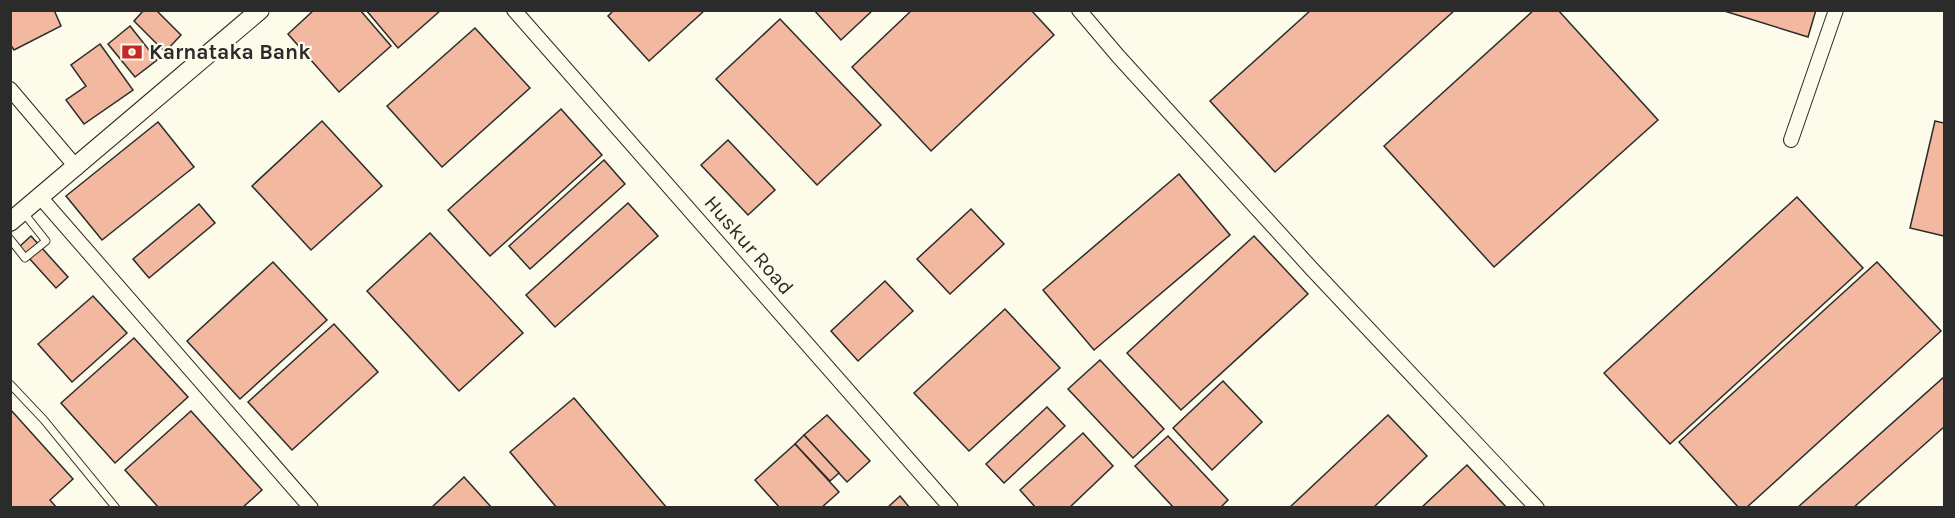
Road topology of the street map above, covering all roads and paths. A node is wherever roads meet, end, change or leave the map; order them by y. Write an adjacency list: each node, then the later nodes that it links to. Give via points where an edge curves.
1 (260, 10): 7 (street)
2 (514, 10): 14 (street, Huskur Road)
3 (1079, 10): 15 (street, via 1311,268)
4 (1836, 10): 6 (street)
5 (10, 89): 7 (street)
6 (1791, 140)
7 (77, 168): 8 (street)
8 (41, 198): 9 (street); 13 (street)
9 (17, 217): 10 (lane, via 46,241 25,258)
10 (10, 239)
11 (10, 384): 12 (lane)
12 (112, 506)
13 (311, 507)
14 (951, 507)
15 (1537, 507)

